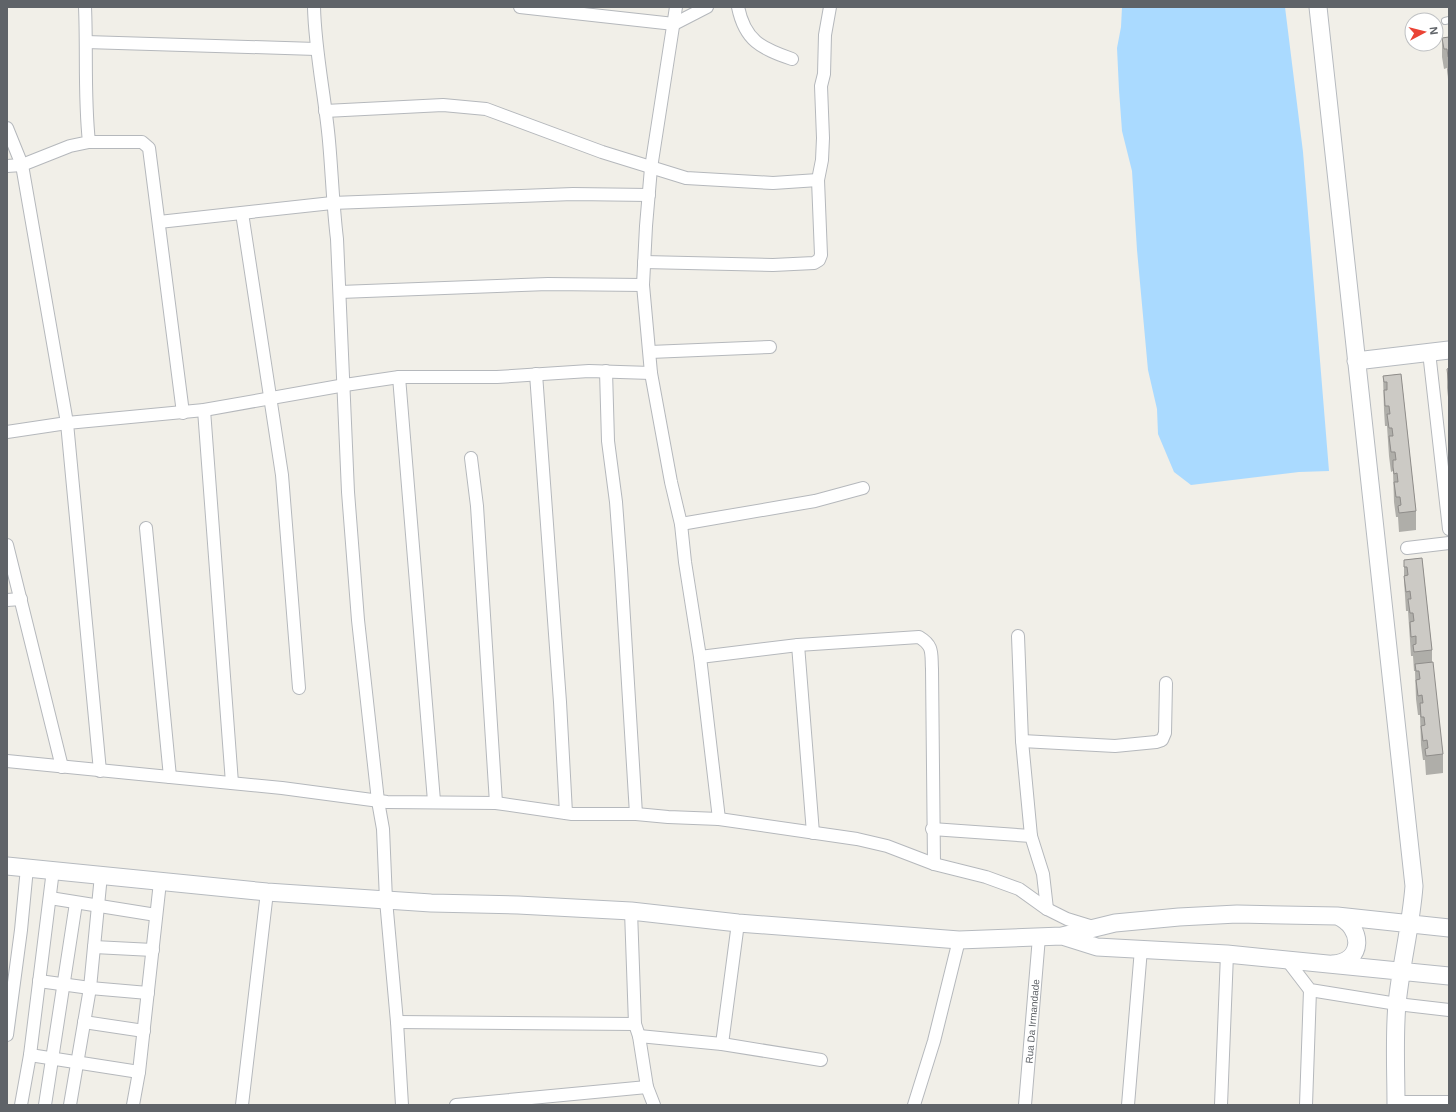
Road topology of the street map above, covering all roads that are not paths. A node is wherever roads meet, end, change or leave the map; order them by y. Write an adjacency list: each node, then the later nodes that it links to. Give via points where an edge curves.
1 (85, 7): 10 (street)
2 (314, 7): 11 (street)
3 (520, 7): 9 (street)
4 (676, 7): 9 (street)
5 (707, 7): 9 (street)
6 (738, 7): 12 (street, via 741,22 760,46)
7 (830, 7): 19 (street, via 821,86 823,138)
8 (1318, 7): 31 (street)
9 (674, 24): 18 (street)
10 (86, 42): 11 (street); 15 (street, via 84,86)
11 (316, 49): 13 (street)
12 (792, 59)
13 (325, 111): 18 (street, via 443,105 486,109); 21 (street)
14 (7, 128): 16 (street)
15 (89, 142): 16 (street, via 70,146); 23 (street, via 142,142 149,148)
16 (22, 165): 17 (street); 41 (street)
17 (7, 166)
18 (651, 168): 19 (street, via 686,178 722,181 773,183); 20 (street)
19 (818, 180): 24 (street, via 821,256 814,263 773,265)
20 (649, 195): 21 (street, via 572,194); 24 (street)
21 (332, 203): 22 (street); 26 (street)
22 (242, 213): 23 (street); 37 (street)
23 (159, 222): 39 (street)
24 (644, 262): 25 (street)
25 (643, 285): 26 (street, via 548,284); 29 (street)
26 (340, 292): 36 (street)
27 (770, 348): 29 (street)
28 (1449, 350): 30 (street)
29 (650, 352): 33 (street)
30 (1429, 352): 31 (street); 49 (street)
31 (1356, 361): 40 (street)
32 (606, 371): 33 (street); 34 (street); 71 (street, via 608,441 622,570 621,591)
33 (651, 373): 47 (street, via 671,482)
34 (536, 374): 35 (street, via 497,377); 70 (street)
35 (399, 377): 36 (street); 68 (street)
36 (345, 385): 37 (street); 67 (street, via 348,492 357,612)
37 (270, 398): 38 (street); 60 (street, via 282,475)
38 (204, 410): 39 (street); 66 (street)
39 (183, 413): 41 (street)
40 (1362, 416): 43 (lane); 53 (street)
41 (67, 423): 42 (street); 64 (street)
42 (7, 432)
43 (1359, 446)
44 (471, 458): 69 (street, via 477,506)
45 (863, 488): 47 (street, via 815,501)
46 (1367, 517): 53 (lane)
47 (682, 524): 58 (street, via 685,562)
48 (146, 528): 65 (street)
49 (1449, 529)
50 (1449, 543): 52 (street)
51 (7, 545): 54 (street)
52 (1407, 548)
53 (1377, 551): 92 (street, via 1414,886)
54 (21, 599): 55 (street); 63 (street)
55 (7, 600)
56 (1018, 636): 61 (street)
57 (798, 645): 58 (street); 73 (street, via 919,637 928,642 932,669); 74 (street)
58 (700, 657): 72 (street)
59 (1166, 682): 61 (street, via 1166,733 1162,740 1115,746)
60 (299, 688)
61 (1022, 741): 75 (street)
62 (7, 761): 63 (street)
63 (62, 767): 64 (street)
64 (100, 771): 65 (street)
65 (170, 777): 66 (street)
66 (232, 783): 67 (street)
67 (378, 801): 68 (street); 84 (street, via 383,830)
68 (434, 801): 69 (street)
69 (496, 803): 70 (street)
70 (566, 813): 71 (street)
71 (636, 814): 72 (street)
72 (719, 819): 74 (street)
73 (932, 829): 75 (street); 76 (street)
74 (813, 833): 76 (street, via 887,846)
75 (1031, 836): 87 (street, via 1044,874)
76 (934, 864): 87 (street, via 986,877 1019,889)
77 (7, 866): 78 (street)
78 (26, 868): 79 (street); 117 (street, via 22,930)
79 (53, 870): 80 (street); 83 (street)
80 (101, 875): 81 (street); 86 (street)
81 (160, 882): 82 (street); 89 (street)
82 (267, 892): 84 (street); 132 (street)
83 (50, 898): 85 (street); 106 (street)
84 (386, 900): 88 (street); 114 (street)
85 (76, 903): 86 (street); 107 (street)
86 (98, 907): 89 (street); 98 (street)
87 (1047, 909): 93 (street, via 1067,919)
88 (630, 911): 91 (street); 115 (street)
89 (156, 916): 100 (street)
90 (1337, 916): 92 (street); 93 (street, via 1204,915); 103 (street, via 1350,924 1355,931 1356,943 1352,955)
91 (738, 923): 97 (street); 118 (street)
92 (1410, 924): 94 (street); 104 (street)
93 (1093, 927): 95 (street)
94 (1449, 928)
95 (1062, 936): 96 (street); 99 (street, via 1097,947)
96 (1039, 937): 97 (street); 137 (street, Rua Da Irmandade)
97 (959, 940): 136 (street, via 940,1018)
98 (94, 947): 100 (street); 108 (street)
99 (1141, 949): 101 (street); 138 (street)
100 (153, 950): 110 (street)
101 (1227, 954): 102 (street); 139 (street)
102 (1287, 960): 103 (street); 109 (street)
103 (1331, 965): 104 (street)
104 (1401, 972): 105 (street); 111 (street)
105 (1449, 976)
106 (39, 981): 107 (street); 119 (street)
107 (65, 985): 108 (street); 120 (street)
108 (90, 988): 110 (street); 113 (street)
109 (1310, 990): 111 (street); 140 (street)
110 (148, 993): 116 (street)
111 (1397, 1004): 112 (street); 127 (street)
112 (1449, 1010)
113 (84, 1022): 116 (street); 122 (street)
114 (398, 1022): 115 (street); 133 (street)
115 (637, 1030): 118 (street); 124 (street)
116 (144, 1031): 123 (street)
117 (7, 1035)
118 (722, 1044): 121 (street)
119 (30, 1055): 120 (street); 128 (street)
120 (53, 1059): 122 (street); 129 (street)
121 (821, 1060)
122 (77, 1063): 123 (street); 130 (street)
123 (139, 1072): 131 (street)
124 (647, 1087): 125 (street); 135 (street)
125 (565, 1100): 134 (street)
126 (1449, 1102): 127 (street)
127 (1396, 1104)
128 (21, 1105)
129 (45, 1105)
130 (70, 1105)
131 (133, 1105)
132 (242, 1105)
133 (402, 1105)
134 (464, 1105)
135 (654, 1105)
136 (914, 1105)
137 (1025, 1105)
138 (1128, 1105)
139 (1221, 1105)
140 (1306, 1105)

